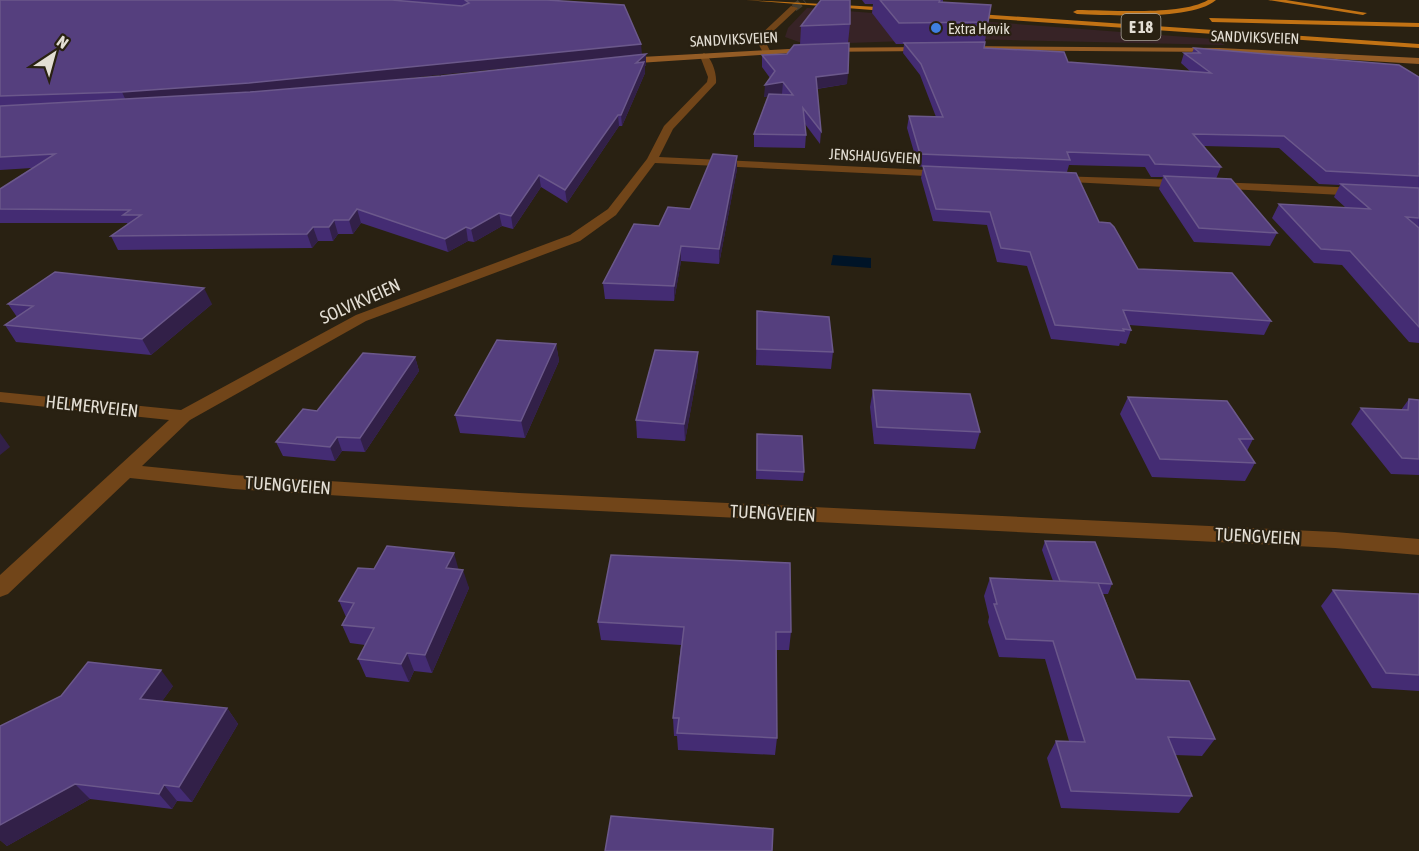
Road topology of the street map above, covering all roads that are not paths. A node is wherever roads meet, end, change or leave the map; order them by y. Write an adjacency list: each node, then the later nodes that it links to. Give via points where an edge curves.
1 (749, 0): 6 (highway)
2 (870, 0): 5 (highway); 6 (highway)
3 (1213, 0): 11 (highway, E 18, via 1195,8 1175,10)
4 (1271, 0): 12 (highway)
5 (904, 3)
6 (864, 4): 8 (highway)
7 (794, 8): 21 (street, via 762,37)
8 (911, 11)
9 (1032, 12): 10 (highway, E 18); 15 (highway, E 18); 18 (highway, E 18, via 959,11)
10 (1056, 12)
11 (1068, 12)
12 (1368, 14)
13 (1388, 15): 14 (highway)
14 (1419, 17)
15 (1172, 19)
16 (1208, 20): 17 (highway)
17 (1419, 25)
18 (1419, 46)
19 (940, 48): 21 (main road, SANDVIKSVEIEN)
20 (950, 48): 23 (main road, SANDVIKSVEIEN, via 1220,50)
21 (768, 55): 22 (main road, SANDVIKSVEIEN)
22 (706, 59): 24 (main road, SANDVIKSVEIEN); 25 (street, SOLVIKVEIEN, via 711,83 668,128)
23 (1419, 60)
24 (617, 65)
25 (652, 160): 26 (street, JENSHAUGVEIEN); 30 (street, SOLVIKVEIEN, via 612,212 575,238 361,318)
26 (959, 175)
27 (1041, 178): 28 (street)
28 (1369, 193)
29 (0, 397): 30 (street, HELMERVEIEN)
30 (184, 416): 31 (street, SOLVIKVEIEN)
31 (128, 471): 32 (street, TUENGVEIEN, via 233,482 519,500); 33 (street, SOLVIKVEIEN)
32 (1419, 547)
33 (0, 588)

